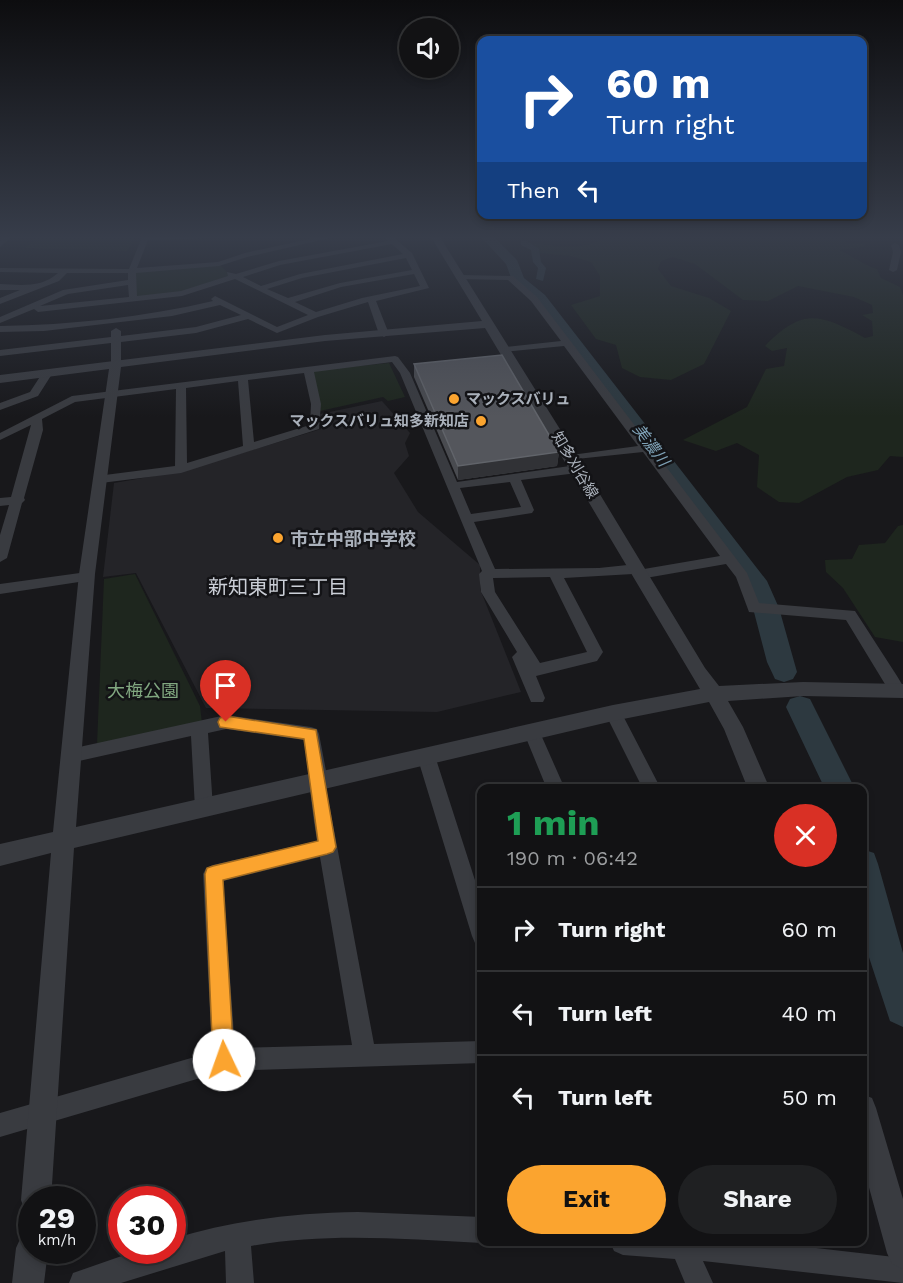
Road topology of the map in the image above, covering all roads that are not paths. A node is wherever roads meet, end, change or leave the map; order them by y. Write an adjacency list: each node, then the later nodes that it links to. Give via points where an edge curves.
1 (55, 297): 13 (street)
2 (146, 297): 9 (street)
3 (212, 297): 11 (street)
4 (274, 297): 12 (street)
5 (302, 297): 12 (street)
6 (381, 297): 10 (street)
7 (472, 297): 18 (street, 知多刈谷線)
8 (532, 297): 23 (street)
9 (133, 299): 13 (street)
10 (371, 299): 14 (street); 21 (street)
11 (222, 302): 15 (street); 16 (street, via 194,310)
12 (285, 302): 14 (street)
13 (26, 309): 17 (street)
14 (315, 315): 20 (street)
15 (249, 316): 20 (street); 22 (street, via 196,330)
16 (116, 319): 19 (street); 22 (street)
17 (0, 320)
18 (489, 324): 21 (street); 26 (street, 知多刈谷線)
19 (0, 329)
20 (277, 330): 24 (street)
21 (384, 334): 24 (street)
22 (116, 340): 25 (street); 27 (street)
23 (566, 343): 26 (street); 38 (street)
24 (280, 344): 27 (street)
25 (0, 352)
26 (506, 358): 39 (street, 知多刈谷線)
27 (116, 364): 29 (street); 33 (street)
28 (308, 368): 30 (street); 37 (street, via 316,404 315,427); 43 (street, via 396,359 411,372)
29 (47, 374): 31 (street); 34 (street, via 34,394)
30 (243, 376): 32 (street); 37 (street)
31 (0, 379)
32 (181, 384): 33 (street); 40 (street)
33 (113, 395): 35 (street, via 72,399); 42 (street)
34 (0, 407)
35 (36, 418): 36 (street); 44 (street, via 37,429)
36 (0, 437)
37 (249, 447): 40 (street)
38 (645, 448): 39 (street); 49 (street)
39 (574, 463): 41 (street); 50 (street, 知多刈谷線)
40 (181, 469): 42 (street)
41 (514, 477): 43 (street); 46 (street, via 528,510)
42 (101, 479): 53 (street)
43 (451, 486): 46 (street)
44 (19, 500): 45 (street); 47 (street)
45 (0, 502)
46 (466, 519): 52 (street)
47 (3, 542): 48 (street)
48 (0, 558)
49 (728, 559): 50 (street); 56 (street, via 747,586 754,608 850,615)
50 (638, 572): 51 (street); 57 (street, 知多刈谷線)
51 (555, 573): 52 (street); 55 (street, via 595,652 592,657 536,670)
52 (490, 574): 55 (street, via 486,574 488,592)
53 (87, 577): 54 (street); 62 (street)
54 (0, 589)
55 (523, 652): 58 (street, via 518,654)
56 (900, 691): 57 (street, via 803,689)
57 (714, 694): 59 (street); 67 (street, 知多刈谷線, via 734,727)
58 (537, 698)
59 (613, 713): 61 (street); 66 (street)
60 (199, 729): 62 (street); 64 (street, via 226,722 310,734); 68 (street)
61 (532, 733): 63 (street); 65 (street)
62 (70, 756): 69 (street)
63 (426, 756): 64 (street); 72 (street)
64 (316, 782): 68 (street); 70 (street)
65 (554, 784)
66 (649, 784)
67 (757, 784)
68 (204, 808): 69 (street)
69 (62, 840): 71 (street); 76 (street)
70 (327, 847): 74 (street); 75 (street, via 213,874)
71 (0, 855)
72 (477, 920)
73 (477, 1052): 74 (street)
74 (365, 1055): 75 (street)
75 (224, 1060): 76 (street)
76 (44, 1110): 77 (street); 79 (street)
77 (0, 1125)
78 (867, 1126): 84 (street)
79 (37, 1186)
80 (477, 1230): 81 (street, via 314,1226)
81 (237, 1235): 88 (street); 89 (street)
82 (683, 1246): 90 (street)
83 (698, 1246): 86 (street)
84 (903, 1253)
85 (30, 1264): 87 (street)
86 (903, 1271)
87 (28, 1283)
88 (83, 1283)
89 (240, 1283)
90 (699, 1283)

